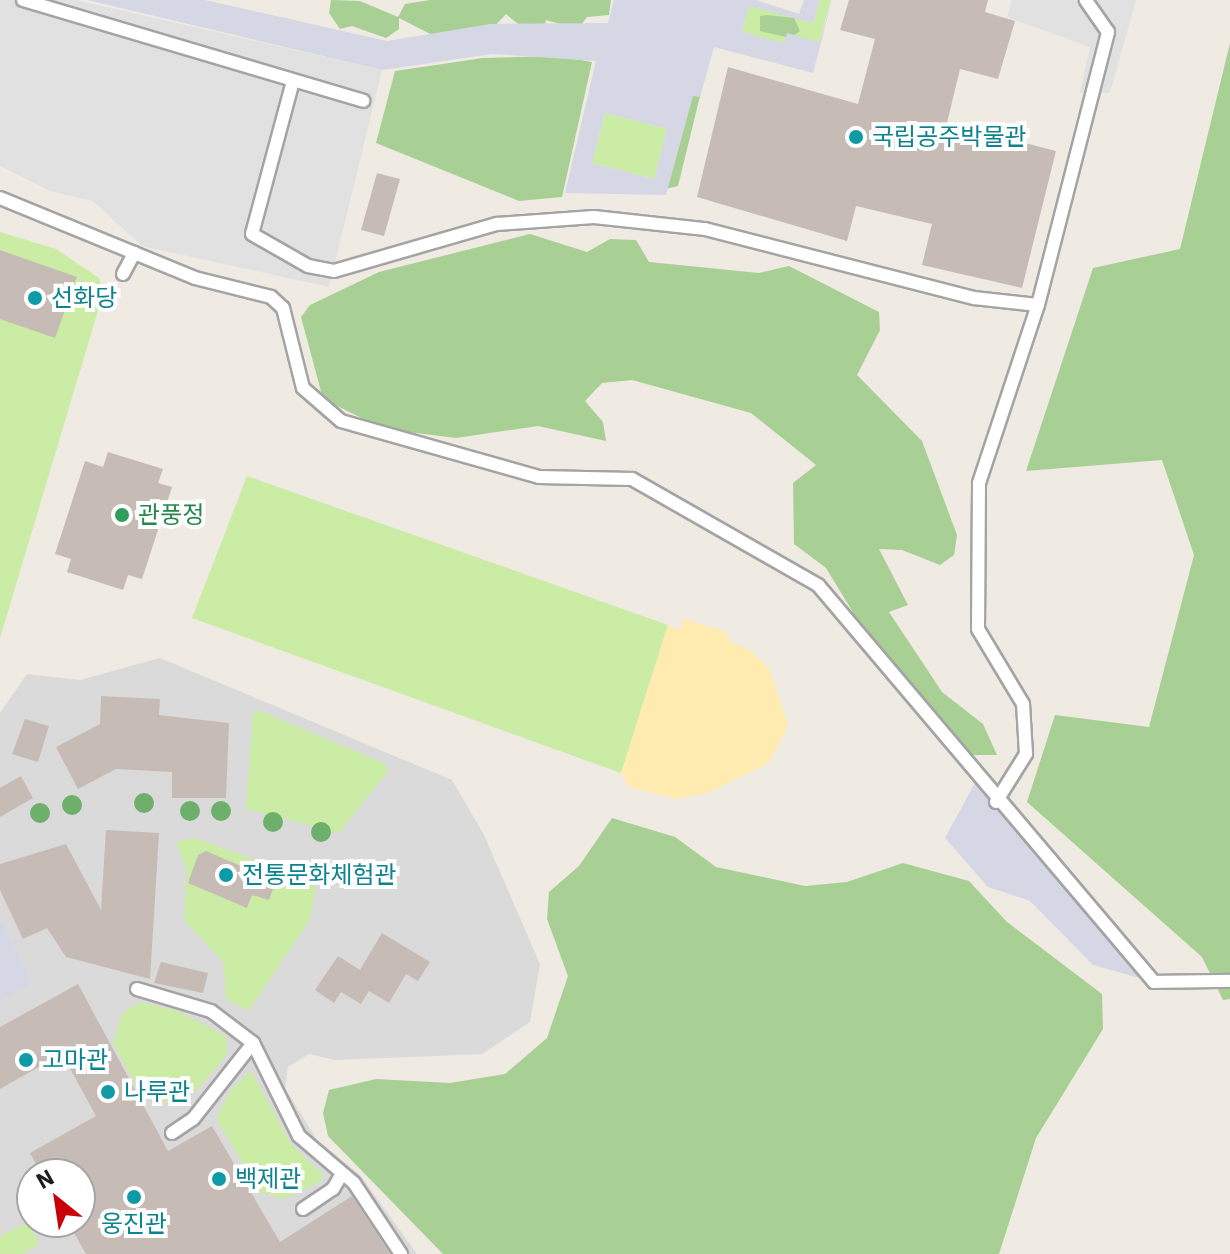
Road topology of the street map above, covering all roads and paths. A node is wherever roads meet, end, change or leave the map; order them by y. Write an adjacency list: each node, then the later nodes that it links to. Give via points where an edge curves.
1 (23, 0): 3 (lane)
2 (1086, 0): 8 (lane, via 1108,32)
3 (293, 81): 4 (lane); 8 (lane, via 252,234 308,266 347,268 497,224 594,217 705,229 974,298)
4 (363, 101)
5 (0, 198): 6 (lane)
6 (134, 253): 7 (lane); 9 (lane, via 195,278 271,297 283,308 303,388 341,421 539,477 632,479 818,585)
7 (123, 274)
8 (1038, 305): 9 (lane, via 979,483 978,629 1023,704 1026,754)
9 (996, 802): 10 (lane, via 1154,982)
10 (1230, 981)
11 (137, 989): 12 (lane, via 211,1011)
12 (253, 1043): 13 (lane, via 203,1108); 14 (lane, via 281,1109)
13 (172, 1133)
14 (341, 1175): 15 (lane, via 333,1189); 16 (lane, via 354,1183)
15 (303, 1209)
16 (401, 1254)

